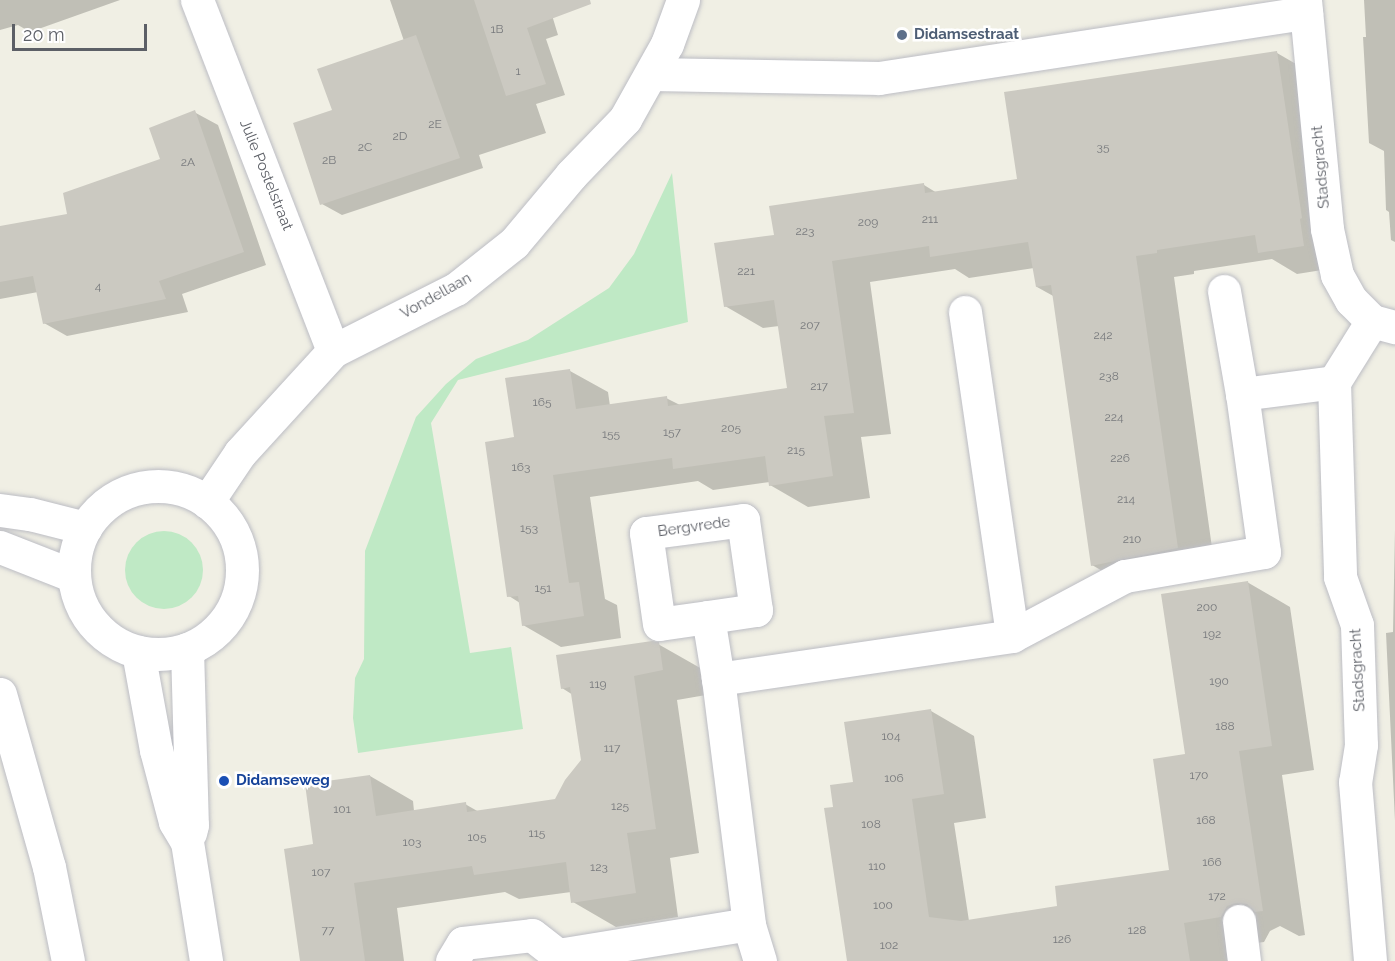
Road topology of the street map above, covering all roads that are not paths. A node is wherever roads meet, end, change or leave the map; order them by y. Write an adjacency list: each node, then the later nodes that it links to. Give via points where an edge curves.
1 (197, 0): 8 (street, Julie Postelstraat)
2 (684, 0): 4 (street, Vondellaan)
3 (1306, 6): 4 (street, via 879,78); 7 (street, Stadsgracht, via 1327,229 1337,275 1351,300)
4 (652, 74): 8 (street, Vondellaan, via 626,119 571,175 514,243 456,288)
5 (1224, 291): 10 (street)
6 (966, 312): 17 (street)
7 (1384, 324): 9 (street, Stadsgracht)
8 (333, 351): 11 (street, Vondellaan, via 240,453)
9 (1334, 382): 10 (street); 31 (street, Stadsgracht, via 1340,577 1357,625 1361,745 1355,782)
10 (1242, 394): 17 (street, via 1264,552 1125,576)
11 (207, 502): 13 (street, via 186,491 140,489 99,510); 18 (street, via 235,537 241,559 241,582 235,604 223,623 207,639)
12 (0, 510): 13 (street)
13 (85, 528): 15 (street, via 74,559)
14 (0, 547): 15 (street)
15 (74, 576): 19 (street, via 83,610 93,624 121,646)
16 (708, 617): 20 (street)
17 (1012, 636): 20 (street)
18 (186, 649): 19 (street, via 171,654); 22 (street, via 192,825)
19 (138, 652): 22 (street, via 156,750 175,822)
20 (718, 679): 24 (street)
21 (0, 694): 26 (street, via 49,867)
22 (187, 842): 27 (street)
23 (1239, 921): 30 (street)
24 (749, 924): 25 (street); 29 (street)
25 (558, 958): 28 (street, via 532,935 463,943)
26 (68, 961)
27 (206, 961)
28 (452, 961)
29 (760, 961)
30 (1244, 961)
31 (1368, 961)

